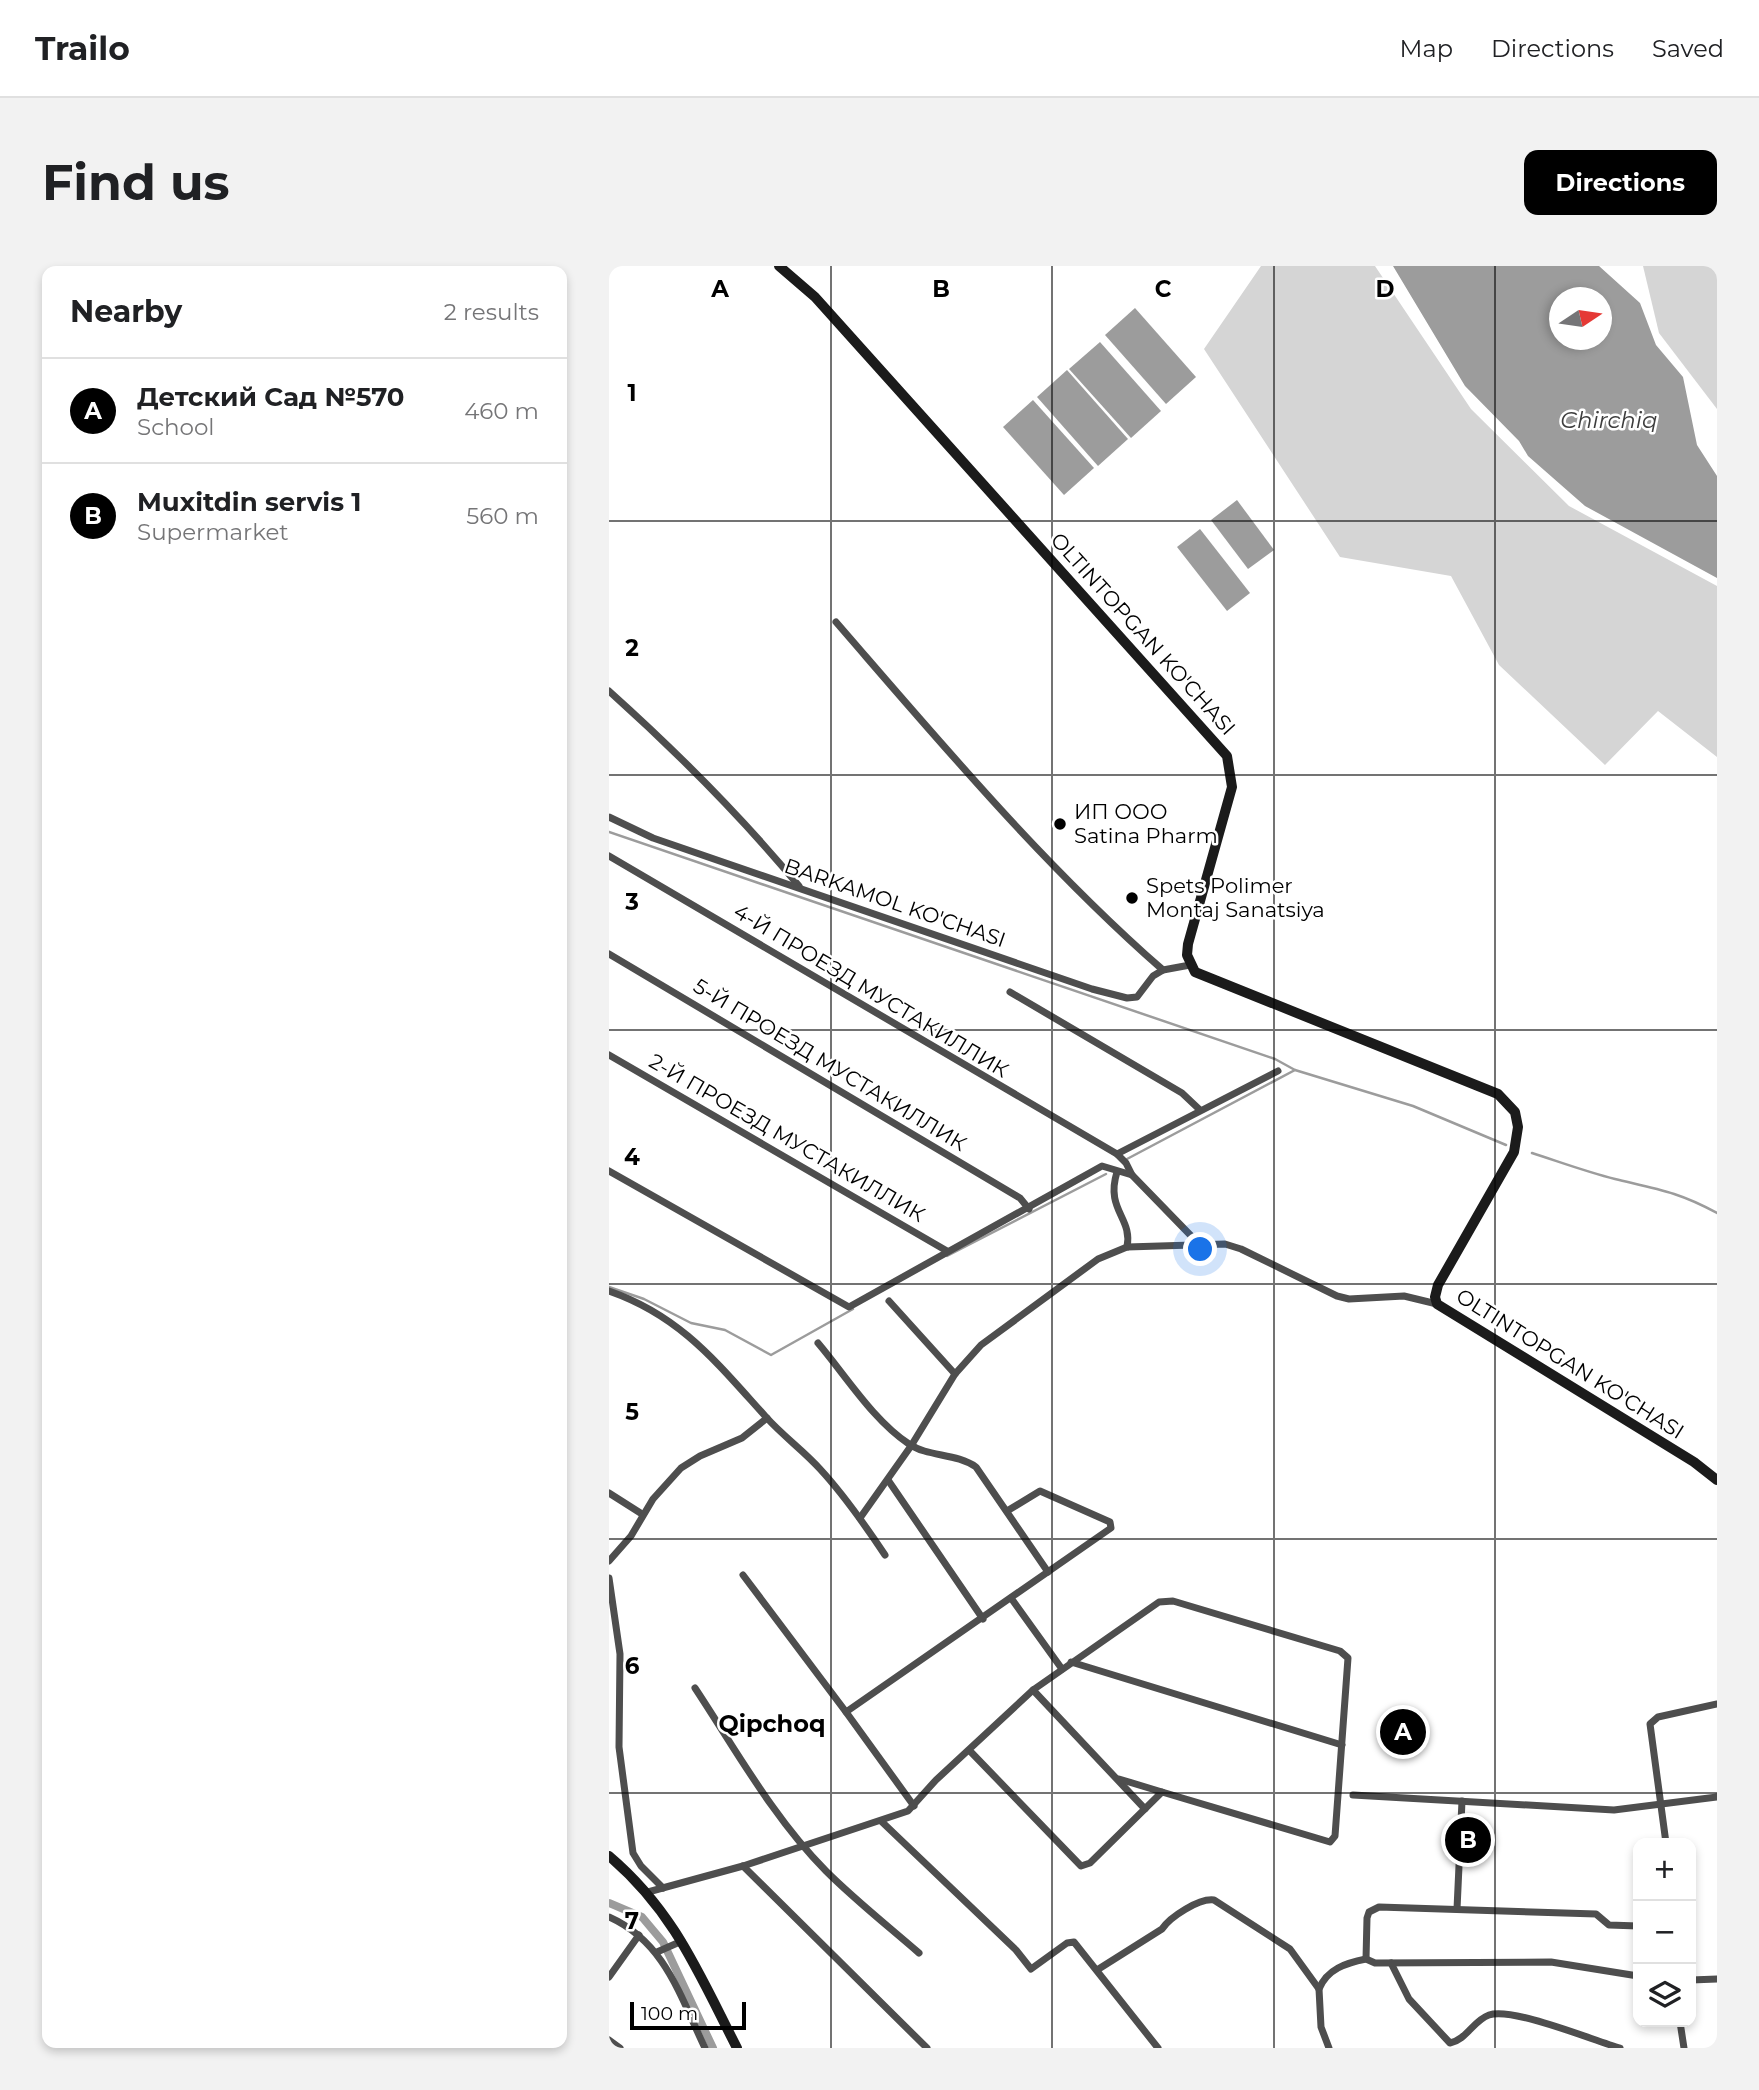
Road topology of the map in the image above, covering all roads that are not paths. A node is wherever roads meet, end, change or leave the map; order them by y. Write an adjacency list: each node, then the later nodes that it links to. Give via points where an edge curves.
1 (779, 266): 8 (street, OLTINTOPGAN KO'CHASI, via 814,297 1227,756 1232,787 1188,944)
2 (836, 621): 9 (street, via 984,792 1111,925)
3 (609, 691): 6 (street, via 747,824)
4 (609, 817): 6 (street, BARKAMOL KO'CHASI, via 653,838)
5 (609, 856): 14 (street, 4-Й ПРОЕЗД МУСТАКИЛЛИК)
6 (800, 888): 9 (street, BARKAMOL KO'CHASI, via 943,940 1127,998 1137,997 1153,976)
7 (609, 954): 19 (street, 5-Й ПРОЕЗД МУСТАКИЛЛИК, via 1020,1198)
8 (1190, 965): 9 (street); 25 (street, OLTINTOPGAN KO'CHASI, via 1200,976 1507,1101 1518,1127 1514,1152 1438,1284)
9 (1163, 971)
10 (1010, 992): 13 (street, via 1182,1093)
11 (609, 1055): 22 (street, 2-Й ПРОЕЗД МУСТАКИЛЛИК)
12 (1278, 1071): 13 (street)
13 (1200, 1110): 14 (street)
14 (1113, 1152): 15 (street); 18 (street)
15 (1102, 1166): 17 (street); 19 (street)
16 (609, 1171): 22 (street, via 849,1307)
17 (1117, 1172): 18 (street); 21 (street, via 1112,1190 1128,1232)
18 (1132, 1175): 20 (street)
19 (1029, 1209): 22 (street)
20 (1199, 1244): 21 (street, OLTINTOPGAN KO'CHASI); 25 (street, OLTINTOPGAN KO'CHASI, via 1241,1249 1349,1299 1404,1296)
21 (1127, 1247): 27 (street, OLTINTOPGAN KO'CHASI, via 1098,1259 1018,1317 981,1345)
22 (947, 1251)
23 (609, 1291): 28 (street, via 670,1319)
24 (889, 1301): 27 (street)
25 (1437, 1304): 31 (street, OLTINTOPGAN KO'CHASI)
26 (818, 1343): 29 (street)
27 (955, 1374): 29 (street, OLTINTOPGAN KO'CHASI)
28 (767, 1419): 34 (street, via 727,1447 689,1461); 35 (street, via 818,1466)
29 (911, 1446): 30 (street, OLTINTOPGAN KO'CHASI); 33 (street, via 969,1462)
30 (888, 1480): 35 (street, OLTINTOPGAN KO'CHASI); 42 (street)
31 (1717, 1480)
32 (609, 1493): 34 (street)
33 (1007, 1511): 38 (street); 38 (street, via 1040,1491 1110,1522 1108,1531)
34 (642, 1514): 37 (street, via 631,1536)
35 (860, 1518): 36 (street)
36 (885, 1555)
37 (609, 1561)
38 (1048, 1572): 41 (street)
39 (743, 1575): 48 (street)
40 (609, 1578): 64 (street, via 619,1644 619,1747 633,1853)
41 (1011, 1598): 42 (street); 44 (street)
42 (983, 1619): 48 (street)
43 (1071, 1662): 44 (street); 49 (street); 49 (street, via 1167,1600 1340,1651 1349,1666)
44 (1062, 1669): 46 (street)
45 (695, 1688): 61 (street)
46 (1033, 1690): 50 (street); 51 (street)
47 (1717, 1704): 56 (street, via 1651,1720)
48 (846, 1712): 57 (street)
49 (1342, 1745): 52 (street, via 1335,1836 1330,1842)
50 (969, 1750): 57 (street); 58 (street, via 1080,1866 1090,1863)
51 (1115, 1778): 52 (street); 58 (street)
52 (1162, 1792): 58 (street)
53 (1353, 1795): 55 (street)
54 (1717, 1797): 56 (street)
55 (1462, 1801): 56 (street, via 1614,1810); 66 (street)
56 (1660, 1802): 60 (street)
57 (914, 1806): 59 (street)
58 (1145, 1809)
59 (881, 1821): 61 (street); 75 (street, via 1031,1969 1071,1942)
60 (1664, 1838)
61 (804, 1844): 63 (street); 72 (street, via 826,1871)
62 (609, 1856): 65 (street)
63 (743, 1866): 64 (street); 86 (street)
64 (663, 1888): 65 (street)
65 (648, 1892): 70 (street)
66 (1457, 1909): 68 (street, via 1596,1914 1609,1925); 73 (street, via 1374,1908 1367,1917)
67 (609, 1917): 69 (street)
68 (1633, 1926)
69 (639, 1935): 71 (street); 77 (street)
70 (677, 1943): 71 (street); 85 (street)
71 (660, 1951): 84 (street)
72 (919, 1953)
73 (1366, 1959): 74 (street); 80 (street, via 1336,1969)
74 (1391, 1963): 76 (street, via 1551,1962); 89 (street, via 1409,1999 1450,2043 1480,2020 1500,2012 1523,2015)
75 (1097, 1970): 80 (street, via 1209,1899 1290,1949); 87 (street)
76 (1633, 1975)
77 (609, 1977)
78 (1717, 1979): 79 (street)
79 (1696, 1980)
80 (1319, 1989): 88 (street, via 1321,2027)
81 (1680, 2027): 90 (street)
82 (609, 2040): 83 (street)
83 (620, 2048)
84 (705, 2048)
85 (737, 2048)
86 (927, 2048)
87 (1158, 2048)
88 (1329, 2048)
89 (1620, 2048)
90 (1682, 2048)

